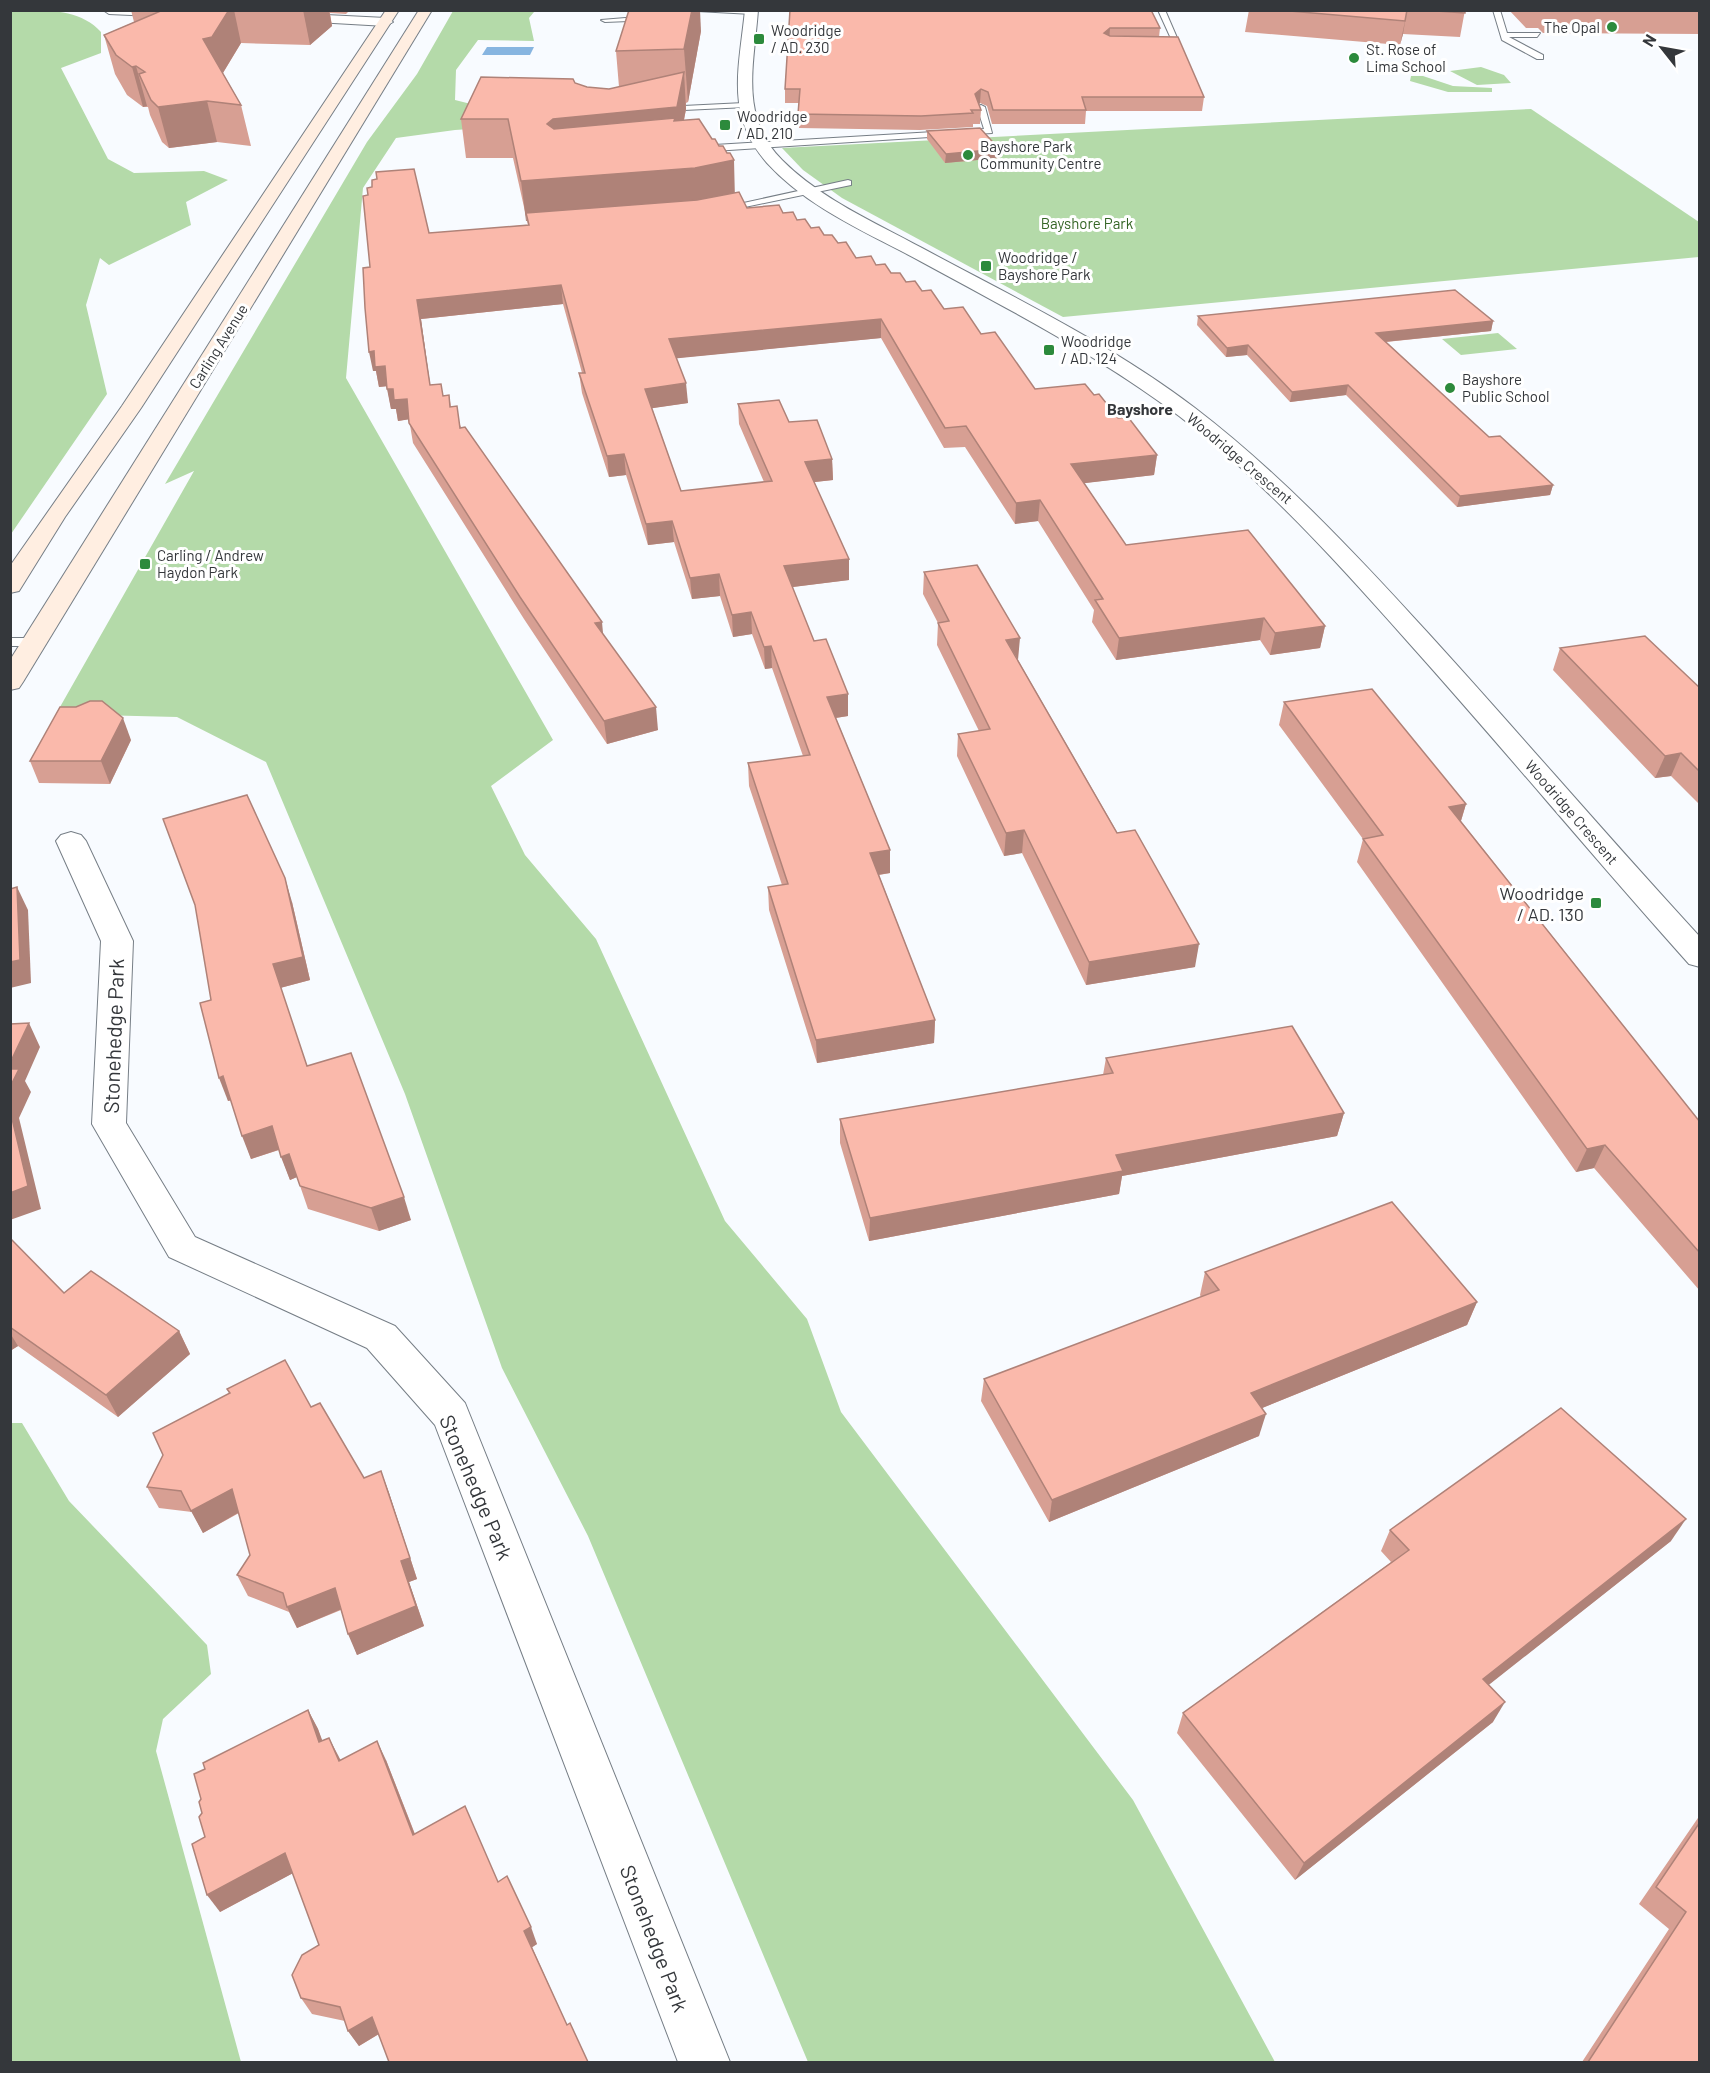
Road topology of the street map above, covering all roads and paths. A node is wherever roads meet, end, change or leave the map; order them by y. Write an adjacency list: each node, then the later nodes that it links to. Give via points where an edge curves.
1 (109, 10): 8 (street)
2 (426, 10): 18 (main road, Carling Avenue)
3 (629, 10): 13 (lane, via 624,15)
4 (1161, 10): 16 (lane, via 1178,45)
5 (1496, 10): 14 (lane)
6 (752, 11): 7 (lane); 20 (street, Woodridge Crescent)
7 (684, 12)
8 (193, 14)
9 (390, 16): 10 (street); 17 (main road)
10 (276, 17)
11 (659, 17): 13 (lane)
12 (606, 20): 13 (lane)
13 (632, 20)
14 (1504, 34): 15 (lane); 19 (lane)
15 (1537, 35)
16 (1155, 45)
17 (365, 56): 18 (main road); 28 (main road)
18 (399, 57): 29 (main road, Carling Avenue)
19 (1540, 57)
20 (744, 105): 22 (lane); 23 (street, Woodridge Crescent, via 750,128)
21 (981, 107): 23 (lane, via 988,131)
22 (656, 110)
23 (761, 146): 24 (lane); 26 (street, Woodridge Crescent)
24 (686, 150)
25 (849, 183): 26 (lane)
26 (810, 192): 27 (lane); 32 (street, Woodridge Crescent, via 1088,346 1135,375 1227,444 1291,500 1372,587)
27 (714, 210)
28 (10, 586)
29 (23, 642): 30 (main road, Carling Avenue)
30 (10, 682)
31 (71, 840): 33 (street, Stonehedge Park, via 117,941 110,1124 182,1247 381,1337 451,1415)
32 (1700, 957)
33 (704, 2062)

